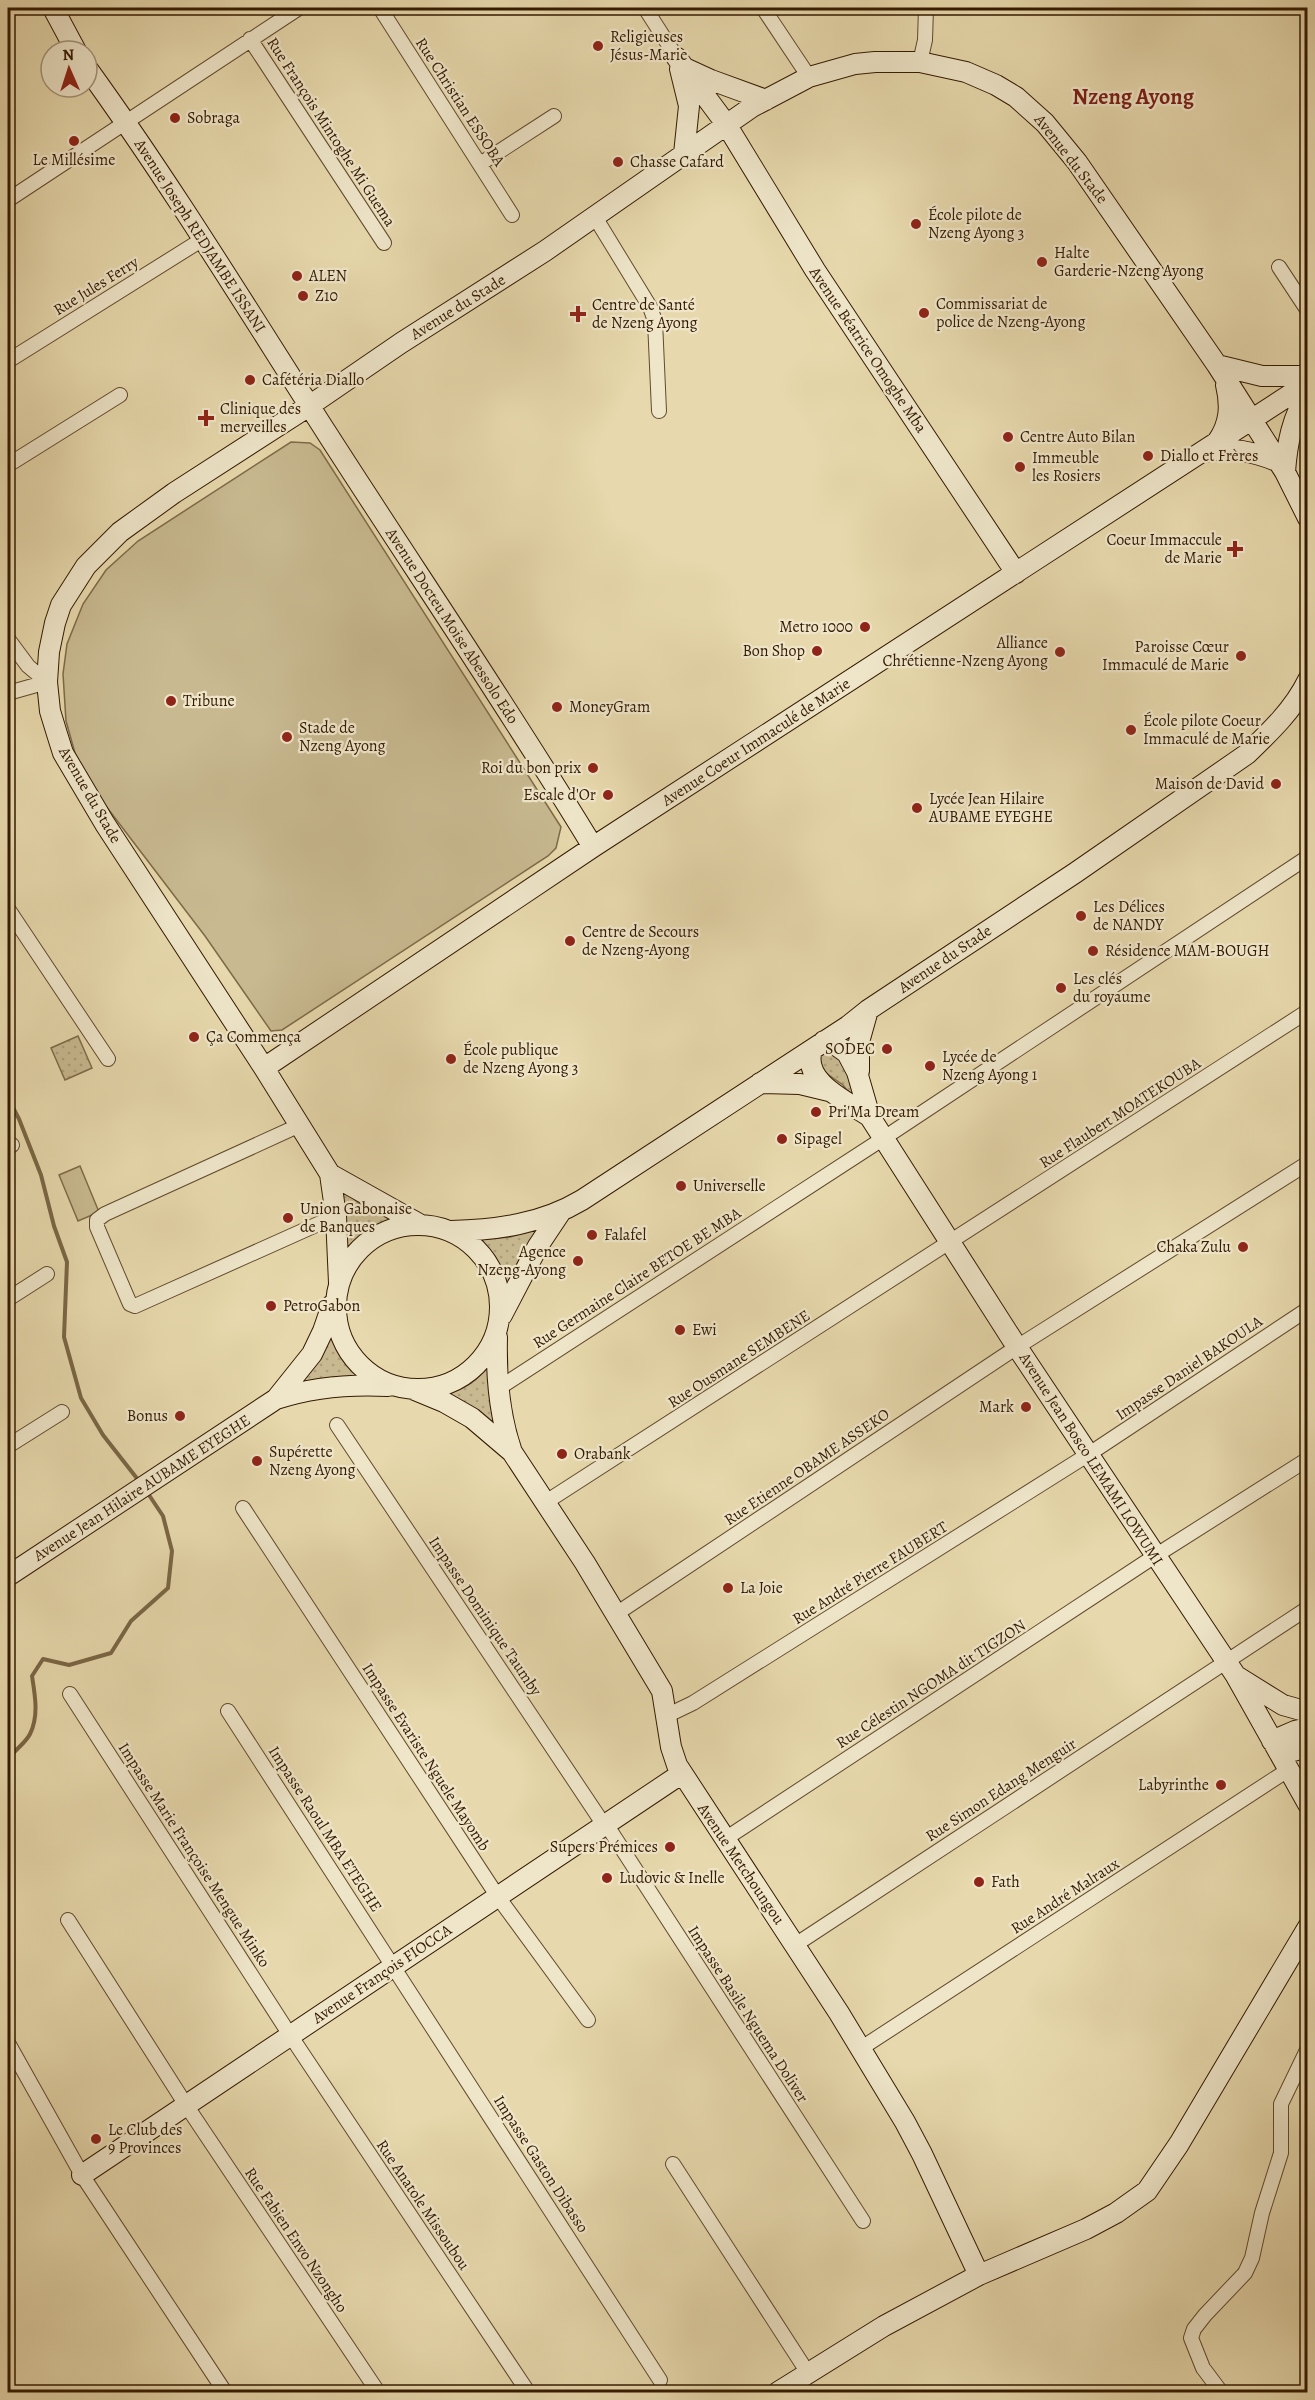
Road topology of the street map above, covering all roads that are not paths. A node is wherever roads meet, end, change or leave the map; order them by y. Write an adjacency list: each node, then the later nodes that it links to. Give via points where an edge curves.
1 (53, 8): 7 (main road)
2 (300, 8): 8 (street)
3 (380, 8): 19 (street, Rue Christian ESSOBA)
4 (645, 8): 9 (street)
5 (763, 8): 11 (street)
6 (926, 8): 10 (street)
7 (70, 39)
8 (250, 39): 15 (street); 24 (street, Rue François Mintoghe Mi Guema)
9 (677, 58): 13 (main road, via 695,74); 16 (main road, Avenue Béatrice Omoghe Mba); 17 (main road, via 689,106)
10 (920, 62): 11 (main road, Avenue du Stade, via 855,64); 28 (main road, Avenue du Stade, via 981,77 1016,97 1045,123 1077,162)
11 (809, 77): 13 (main road, Avenue du Stade)
12 (99, 85): 15 (main road, Avenue Joseph REDJAMBE ISSANI)
13 (759, 103): 16 (main road, Avenue du Stade); 18 (main road, via 741,133)
14 (554, 116): 19 (street)
15 (125, 121): 20 (street); 23 (main road, Avenue Joseph REDJAMBE ISSANI)
16 (726, 124): 17 (main road, Avenue du Stade); 18 (main road, Avenue Béatrice Omoghe Mba)
17 (684, 154): 18 (main road, via 706,143 718,144); 22 (main road, Avenue du Stade)
18 (745, 158): 40 (main road, Avenue Béatrice Omoghe Mba)
19 (480, 164): 21 (street, Rue Christian ESSOBA)
20 (8, 200)
21 (512, 215)
22 (595, 217): 33 (main road, Avenue du Stade); 34 (street, via 655,321)
23 (203, 239): 27 (street, Rue Jules Ferry); 33 (main road, Avenue Joseph REDJAMBE ISSANI)
24 (384, 243)
25 (1280, 267): 26 (street)
26 (1308, 311)
27 (8, 361)
28 (1220, 371): 29 (main road); 35 (main road, Avenue du Stade); 36 (main road, via 1229,414 1227,424)
29 (1308, 376)
30 (1308, 383): 35 (main road, Avenue Coeur Immaculé de Marie)
31 (1308, 393): 38 (main road, via 1297,414)
32 (120, 395): 37 (street)
33 (309, 406): 43 (main road, Avenue du Stade, via 174,493 103,548 86,566 62,605 52,635); 45 (main road, Avenue Docteu Moise Abessolo Edo, via 536,754)
34 (659, 411)
35 (1250, 420): 36 (main road, Avenue Coeur Immaculé de Marie); 38 (main road, Avenue du Stade)
36 (1209, 447): 38 (main road, via 1261,455); 40 (main road, Avenue Coeur Immaculé de Marie)
37 (8, 465)
38 (1282, 467): 39 (main road, Avenue du Stade)
39 (1308, 518)
40 (1016, 573): 45 (main road, Avenue Coeur Immaculé de Marie)
41 (8, 639): 43 (street, via 28,666)
42 (1308, 680): 48 (main road, Avenue du Stade, via 1271,731 1247,754)
43 (47, 682): 44 (street); 52 (main road, Avenue du Stade, via 50,711 67,760)
44 (8, 693)
45 (592, 847): 52 (main road, Avenue Coeur Immaculé de Marie)
46 (1308, 857): 58 (street, Rue Germaine Claire BETOE BE MBA)
47 (8, 909): 51 (street)
48 (868, 1010): 50 (main road, Avenue du Stade); 53 (main road, via 859,1042)
49 (1308, 1011): 65 (street, Rue Flaubert MOATEKOUBA)
50 (818, 1046): 53 (main road, via 833,1043 847,1053); 54 (main road, Avenue du Stade); 55 (main road, via 810,1064 819,1082)
51 (108, 1059)
52 (264, 1068): 57 (main road, Avenue du Stade)
53 (860, 1082): 56 (main road)
54 (760, 1083): 55 (main road, via 800,1084); 61 (main road, Avenue du Stade)
55 (833, 1092): 56 (main road)
56 (870, 1117): 58 (main road, Avenue Jean Bosco LEMAMI LOWUMI)
57 (300, 1125): 60 (main road, Avenue du Stade); 62 (street, via 105,1214 97,1220 96,1227 130,1304 135,1306)
58 (884, 1138): 65 (main road, Avenue Jean Bosco LEMAMI LOWUMI); 73 (street, Rue Germaine Claire BETOE BE MBA)
59 (1308, 1163): 71 (street, Rue Etienne OBAME ASSEKO)
60 (330, 1174): 62 (main road); 63 (main road)
61 (560, 1213): 64 (main road, via 506,1226); 70 (main road, via 538,1246)
62 (336, 1216): 67 (main road)
63 (421, 1225): 64 (main road); 67 (main road, via 394,1228 370,1240 351,1259)
64 (451, 1232): 70 (main road, via 473,1246 490,1266 500,1292)
65 (950, 1243): 71 (main road, Avenue Jean Bosco LEMAMI LOWUMI); 82 (street, Rue Ousmane SEMBENE)
66 (47, 1274): 68 (street)
67 (337, 1288): 72 (main road, via 336,1320 343,1342 356,1362 373,1377); 75 (main road, via 315,1348)
68 (8, 1299)
69 (1308, 1309): 80 (street, Impasse Daniel BAKOULA)
70 (499, 1325): 73 (main road); 74 (main road, via 485,1356 466,1375 442,1386)
71 (1017, 1347): 80 (main road, Avenue Jean Bosco LEMAMI LOWUMI); 87 (street, Rue Etienne OBAME ASSEKO)
72 (394, 1386): 74 (main road); 75 (main road, via 352,1384)
73 (498, 1388): 79 (main road)
74 (416, 1390): 79 (main road, via 472,1418)
75 (276, 1398): 85 (main road, Avenue Jean Hilaire AUBAME EYEGHE)
76 (62, 1412): 78 (street)
77 (337, 1425): 99 (street, Impasse Dominique Taumby)
78 (8, 1446)
79 (512, 1452): 82 (main road, Avenue Metchoungou)
80 (1089, 1454): 84 (main road, Avenue Jean Bosco LEMAMI LOWUMI); 92 (street, Rue André Pierre FAUBERT, via 693,1703)
81 (1308, 1459): 84 (street, Rue Célestin NGOMA dit TIGZON)
82 (546, 1502): 87 (main road, Avenue Metchoungou)
83 (243, 1508): 101 (street, Impasse Evariste Nguele Mayomb)
84 (1155, 1556): 88 (main road, Avenue Jean Bosco LEMAMI LOWUMI); 100 (street, Rue Célestin NGOMA dit TIGZON)
85 (8, 1576)
86 (1308, 1608): 88 (street, Rue Simon Edang Menguir)
87 (616, 1614): 92 (main road, Avenue Metchoungou, via 662,1691)
88 (1231, 1668): 91 (main road, via 1282,1706); 94 (main road, Avenue Jean Bosco LEMAMI LOWUMI); 104 (street, Rue Simon Edang Menguir)
89 (70, 1694): 107 (street, Impasse Marie Françoise Mengue Minko)
90 (228, 1711): 105 (street, Impasse Raoul MBA ETEGHE)
91 (1308, 1712)
92 (666, 1716): 97 (main road, Avenue Metchoungou)
93 (1308, 1728): 94 (main road, via 1295,1731)
94 (1275, 1746): 95 (main road, via 1289,1752); 96 (main road, Avenue Jean Bosco LEMAMI LOWUMI)
95 (1308, 1749): 96 (main road)
96 (1288, 1770): 98 (main road, Avenue Jean Bosco LEMAMI LOWUMI); 110 (street, Rue André Malraux)
97 (681, 1774): 99 (main road, Avenue François FIOCCA); 100 (main road, Avenue Metchoungou)
98 (1308, 1804)
99 (605, 1825): 101 (main road, Avenue François FIOCCA); 114 (street, Impasse Basile Nguema Doliver)
100 (725, 1839): 104 (main road, Avenue Metchoungou)
101 (498, 1897): 105 (main road, Avenue François FIOCCA); 106 (street, Impasse Evariste Nguele Mayomb)
102 (68, 1920): 111 (street, Rue Fabien Envo Nzongho)
103 (1308, 1927): 115 (main road, via 1147,2191 1086,2229)
104 (795, 1945): 110 (main road, Avenue Metchoungou)
105 (394, 1966): 107 (main road, Avenue François FIOCCA); 117 (street, Impasse Gaston Dibasso)
106 (588, 2020)
107 (290, 2035): 111 (main road, Avenue François FIOCCA); 120 (street, Rue Anatole Missoubou)
108 (8, 2043): 113 (street)
109 (1308, 2048): 122 (street, via 1281,2104 1281,2153 1252,2258 1236,2285 1205,2315 1191,2337 1203,2368)
110 (860, 2049): 115 (main road, Avenue Metchoungou, via 922,2154)
111 (186, 2105): 113 (main road, Avenue François FIOCCA); 119 (street, Rue Fabien Envo Nzongho)
112 (673, 2164): 116 (street)
113 (82, 2175): 118 (street)
114 (863, 2222)
115 (979, 2275): 116 (main road)
116 (808, 2373): 121 (main road)
117 (660, 2380)
118 (225, 2392)
119 (378, 2392)
120 (528, 2392)
121 (778, 2392)
122 (1221, 2392)

